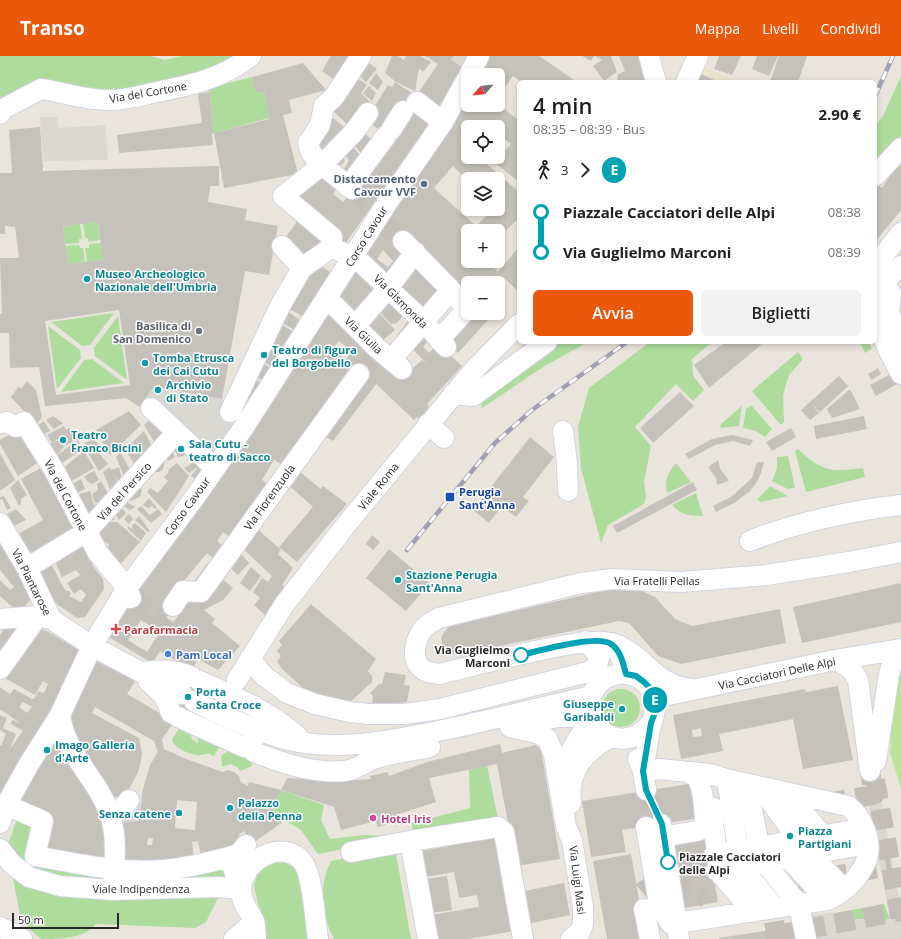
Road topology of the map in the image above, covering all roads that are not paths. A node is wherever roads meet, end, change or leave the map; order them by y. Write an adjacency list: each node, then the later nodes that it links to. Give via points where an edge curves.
1 (251, 56): 10 (street, Via del Cortone, via 219,76 185,86 110,100 41,89 3,109)
2 (361, 56): 14 (street, via 334,97 324,106 320,125 308,143 311,153)
3 (479, 56): 6 (street, Corso Cavour)
4 (649, 56): 7 (street)
5 (698, 56): 8 (street)
6 (472, 68)
7 (655, 80)
8 (687, 80)
9 (461, 89): 11 (street, Corso Cavour)
10 (0, 114)
11 (443, 122): 12 (street, via 410,106); 19 (street, Corso Cavour)
12 (386, 136): 14 (street, via 364,119); 14 (street, via 350,188)
13 (901, 148): 15 (street)
14 (322, 165): 18 (street, via 283,196 332,236)
15 (877, 174)
16 (901, 232): 20 (street)
17 (282, 246): 22 (street)
18 (332, 247): 19 (street, Via Gismonda); 22 (street)
19 (353, 257): 24 (street, Via Gismonda); 27 (street, Corso Cavour)
20 (877, 263)
21 (901, 266): 26 (street, via 894,271)
22 (302, 268): 38 (street, via 280,306)
23 (901, 274): 33 (street, via 892,287 889,313)
24 (389, 287): 25 (street, via 409,247); 28 (street, Via Gismonda); 30 (street)
25 (451, 290): 28 (street); 28 (street, Via Gismonda, via 467,309 442,344)
26 (877, 296)
27 (328, 299): 30 (street, Via Giulia); 44 (street, Corso Cavour)
28 (424, 322): 30 (street, Via Giulia, via 387,358)
29 (877, 322): 33 (street)
30 (355, 326)
31 (517, 326): 36 (street, Viale Roma)
32 (544, 344): 36 (street, via 474,396)
33 (893, 353): 35 (street)
34 (359, 374): 53 (street, Via Fiorenzuola, via 201,592 183,591)
35 (901, 374)
36 (453, 394): 40 (street, Viale Roma)
37 (151, 408): 42 (street)
38 (230, 412)
39 (0, 423): 48 (street, Via del Cortone, via 7,422 16,427 24,422 54,470)
40 (428, 424): 43 (street); 59 (street, Viale Roma, via 284,605)
41 (563, 431): 45 (street)
42 (176, 433): 44 (street); 48 (street, Via del Persico)
43 (444, 438)
44 (215, 468): 52 (street, Corso Cavour)
45 (568, 491)
46 (901, 505): 49 (street, via 822,518)
47 (0, 524): 51 (street, Via Piantarose)
48 (86, 532): 51 (street, Via del Persico); 52 (street, Via del Cortone, via 98,553)
49 (750, 541)
50 (901, 552): 56 (street, Via Fratelli Pellas, via 766,576 681,582 612,579 438,611 425,627 415,653 420,667 439,674)
51 (27, 568): 54 (street, Via Piantarose)
52 (129, 593): 57 (street, Corso Cavour)
53 (170, 612)
54 (44, 618): 55 (street); 57 (street); 61 (street)
55 (0, 619)
56 (598, 642): 63 (street, via 631,652); 65 (street, via 608,658)
57 (92, 646): 62 (street); 68 (street, Corso Cavour)
58 (901, 651): 60 (street, Via Cacciatori Delle Alpi); 60 (street, via 889,674 873,771 858,680 853,671)
59 (250, 658): 64 (street, Viale Roma); 65 (street, via 263,675 287,693 315,704 368,714 404,714 440,709 550,682)
60 (835, 660): 66 (street, Via Cacciatori Delle Alpi)
61 (0, 669)
62 (142, 673): 73 (street, via 214,711); 73 (street, via 164,697 175,715 244,747); 74 (street, via 157,670 187,674 258,710 290,729)
63 (657, 676): 65 (street); 66 (street, via 674,685)
64 (237, 680)
65 (608, 680): 67 (street, via 651,689); 69 (street, via 590,710); 74 (street, via 484,722 402,739 357,744)
66 (695, 690): 67 (street, Via Cacciatori Delle Alpi)
67 (654, 698): 70 (street, via 655,707)
68 (60, 715): 81 (street, Corso Cavour, via 29,764); 82 (street, via 62,731 70,749)
69 (593, 720): 71 (street, via 556,717); 72 (street, via 601,731); 75 (street, via 581,734)
70 (651, 723): 72 (street, via 641,733); 77 (street)
71 (510, 727): 73 (street, via 371,760 312,759 285,752); 75 (street, via 547,738)
72 (619, 738): 75 (street); 77 (street)
73 (258, 740): 74 (street, via 281,738)
74 (303, 742)
75 (569, 761): 77 (street, via 610,749 624,752); 102 (street, Via Luigi Masi, via 566,826 572,841 583,913 580,932)
76 (688, 772): 77 (street, via 659,769); 78 (street); 96 (street, via 696,776 700,786 705,813 704,826 697,831 656,830)
77 (643, 774)
78 (754, 786): 80 (street); 87 (street); 87 (street); 87 (street); 87 (street); 87 (street, via 715,816 713,824)
79 (129, 800): 82 (street, via 121,810)
80 (822, 800): 87 (street); 92 (street, via 848,806 857,814 864,828 868,846 867,858)
81 (3, 814): 89 (street, via 43,821 35,856)
82 (110, 814): 89 (street, via 114,827)
83 (410, 841): 86 (street); 100 (street); 101 (street, via 498,827 504,832)
84 (246, 845): 88 (street, via 239,854)
85 (0, 849): 91 (street, Viale Indipendenza, via 12,864 29,877 60,886)
86 (351, 852)
87 (773, 852): 87 (street, via 854,830 857,846); 92 (street); 92 (street); 92 (street); 92 (street)
88 (229, 857): 89 (street, via 199,865 162,870); 90 (street)
89 (114, 869): 91 (street)
90 (241, 889): 91 (street, Viale Indipendenza, via 219,887); 95 (street, via 242,899); 99 (street, via 248,868 259,857 280,852 299,858 308,875)
91 (112, 890)
92 (810, 899): 96 (street); 104 (street)
93 (644, 909): 103 (street)
94 (0, 927): 97 (street)
95 (255, 930): 98 (street)
96 (675, 931)
97 (22, 939)
98 (234, 939)
99 (318, 939)
100 (428, 939)
101 (522, 939)
102 (571, 939)
103 (650, 939)
104 (806, 939)

